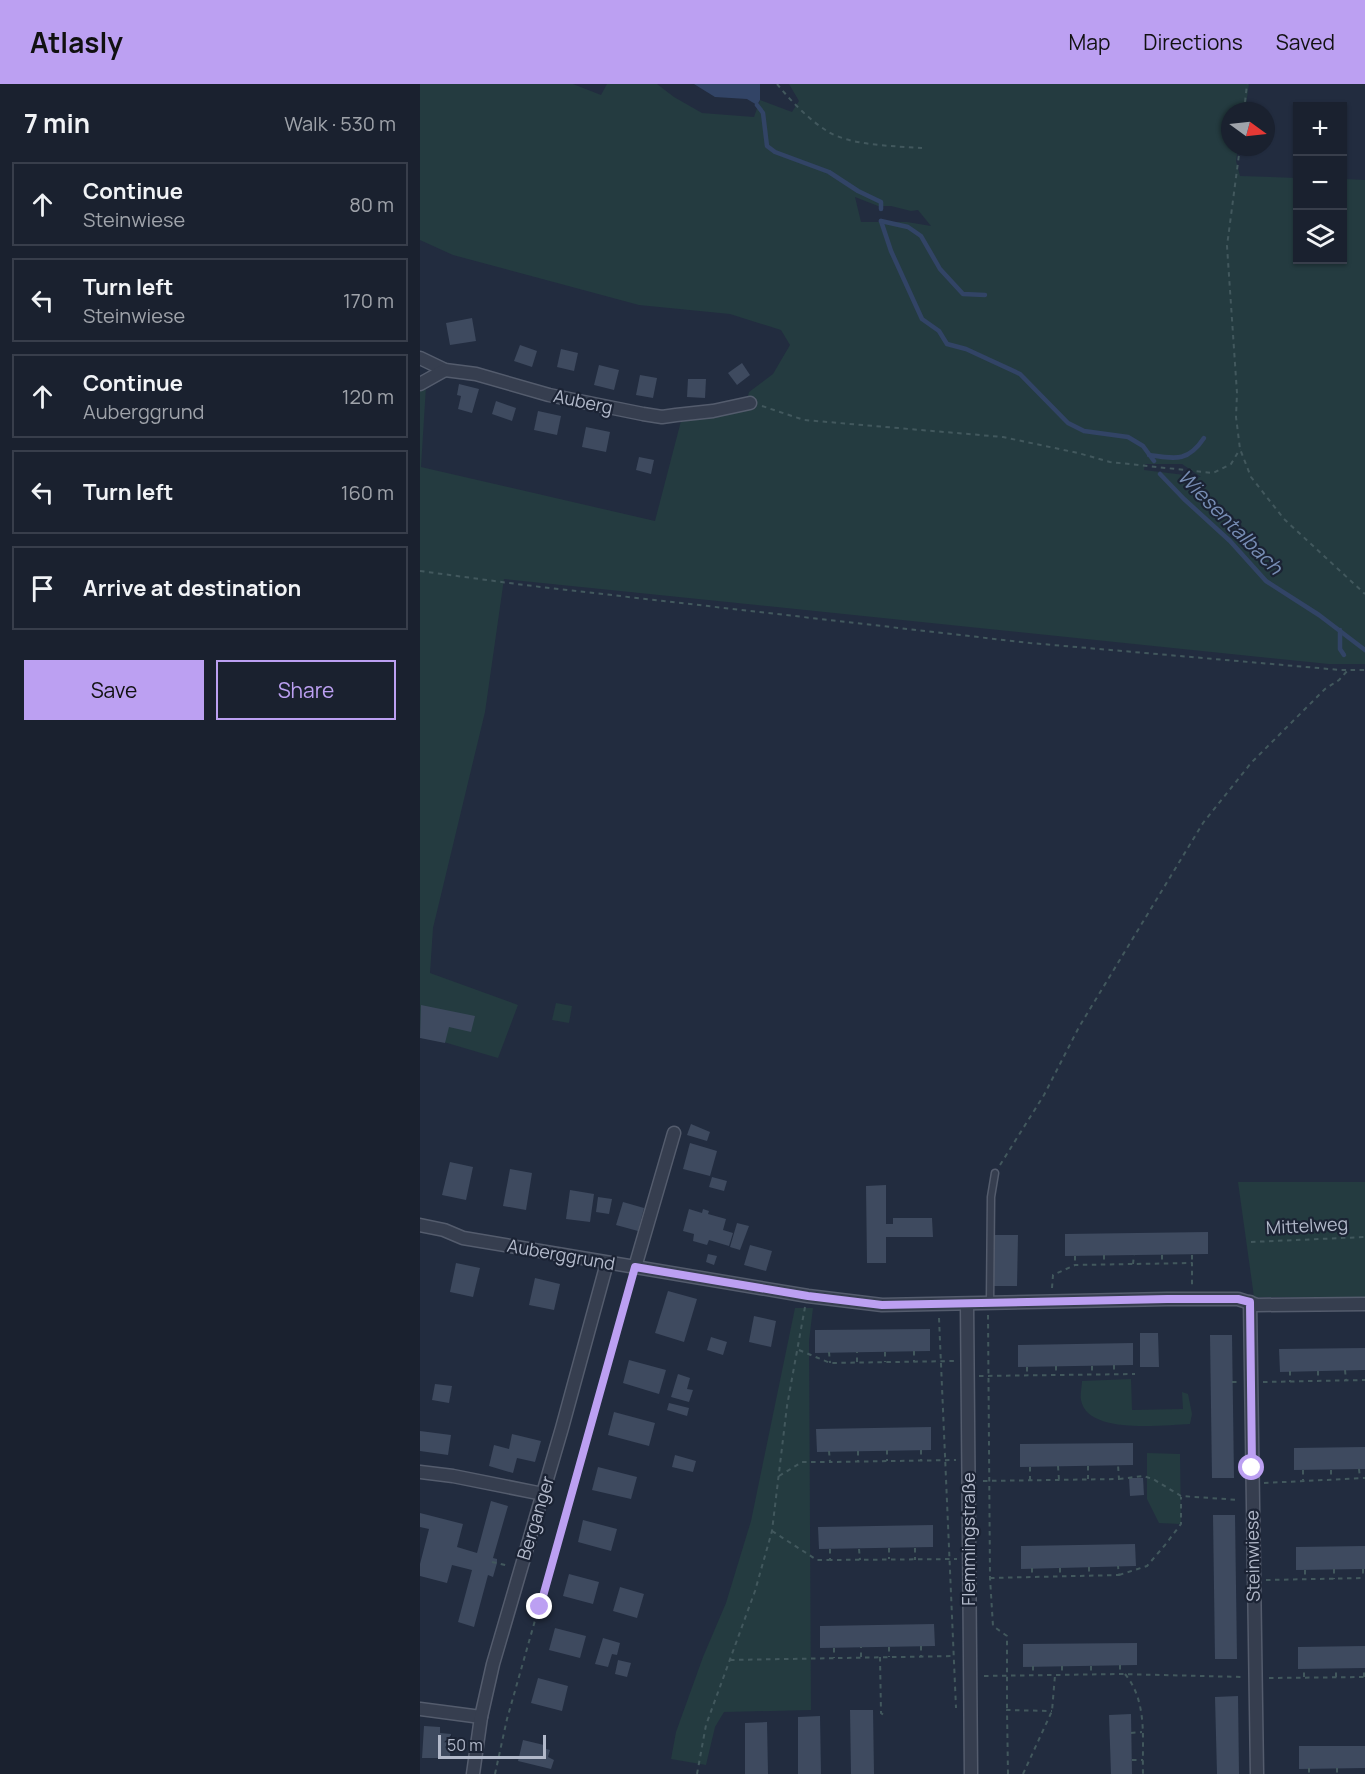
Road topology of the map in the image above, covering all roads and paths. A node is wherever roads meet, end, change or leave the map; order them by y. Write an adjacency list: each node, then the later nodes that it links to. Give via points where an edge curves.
1 (777, 84): 4 (path, via 829,133 863,143)
2 (1247, 84): 3 (path)
3 (1245, 102)
4 (922, 147)
5 (1239, 156): 10 (path, via 1227,246)
6 (420, 358): 7 (street, Auberg)
7 (445, 370): 8 (street); 9 (street, Auberg, via 662,417)
8 (420, 384)
9 (750, 403): 10 (path, via 804,420 1003,437 1110,462 1213,473 1231,464)
10 (1240, 449): 12 (path, via 1251,477 1284,519)
11 (420, 571): 13 (path, via 1030,643)
12 (1365, 594)
13 (1348, 670): 14 (path); 16 (path, via 1251,763 1203,823 1078,1027 1044,1095)
14 (1365, 670)
15 (674, 1134): 31 (street)
16 (995, 1173): 39 (lane)
17 (420, 1225): 25 (street, Auberggrund, via 462,1238)
18 (1365, 1237): 19 (path, Mittelweg)
19 (1251, 1242)
20 (1134, 1255): 29 (path)
21 (1162, 1255): 30 (path)
22 (1192, 1255): 26 (path)
23 (1075, 1256): 27 (path)
24 (1104, 1256): 28 (path)
25 (607, 1263): 31 (street, Auberggrund); 100 (street, Berganger)
26 (1192, 1263): 30 (path); 33 (path)
27 (1075, 1264): 28 (path); 34 (path, via 1053,1275)
28 (1104, 1264): 29 (path)
29 (1134, 1264): 30 (path)
30 (1162, 1264)
31 (635, 1267): 32 (street, Auberggrund); 176 (path, via 507,1719)
32 (808, 1296): 38 (street, Auberggrund, via 882,1305); 40 (path)
33 (1192, 1299): 34 (street); 35 (street)
34 (1052, 1300): 39 (street)
35 (1250, 1302): 37 (street); 68 (street, Steinwiese)
36 (967, 1304): 38 (street); 39 (street); 46 (street, Flemmingstraße)
37 (1365, 1304)
38 (939, 1305): 45 (path)
39 (989, 1307): 62 (path)
40 (798, 1350): 50 (path); 88 (path)
41 (829, 1352): 50 (path)
42 (857, 1352): 47 (path)
43 (885, 1352): 48 (path)
44 (914, 1352): 49 (path)
45 (941, 1361): 46 (path); 49 (path); 76 (path)
46 (967, 1361): 64 (street, Flemmingstraße)
47 (857, 1362): 48 (path); 50 (path)
48 (885, 1362): 49 (path)
49 (914, 1362)
50 (830, 1363)
51 (1114, 1365): 59 (path)
52 (1056, 1366): 61 (path)
53 (1092, 1366): 58 (path)
54 (1027, 1367): 63 (path)
55 (1345, 1370): 65 (path)
56 (1290, 1371): 69 (path)
57 (1318, 1371): 67 (path)
58 (1092, 1374): 59 (path); 61 (path)
59 (1114, 1374): 60 (path)
60 (1135, 1374)
61 (1056, 1375): 63 (path)
62 (989, 1376): 63 (path); 64 (path); 98 (path)
63 (1027, 1376)
64 (967, 1377): 74 (street, Flemmingstraße)
65 (1346, 1380): 66 (path); 67 (path)
66 (1365, 1380)
67 (1318, 1381): 69 (path)
68 (1251, 1382): 69 (path); 99 (street, Steinwiese)
69 (1290, 1382)
70 (886, 1450): 78 (path)
71 (921, 1450): 75 (path)
72 (829, 1451): 79 (path)
73 (858, 1451): 77 (path)
74 (968, 1459): 76 (path); 97 (street, Flemmingstraße)
75 (921, 1460): 76 (path); 78 (path)
76 (945, 1460): 109 (path)
77 (858, 1461): 78 (path); 79 (path)
78 (887, 1461)
79 (830, 1462): 88 (path, via 802,1462)
80 (1118, 1465): 92 (path)
81 (1058, 1466): 95 (path)
82 (1088, 1466): 91 (path)
83 (1030, 1467): 94 (path)
84 (1359, 1469): 89 (path)
85 (1303, 1470): 96 (path)
86 (1331, 1470): 93 (path)
87 (420, 1472): 100 (street)
88 (778, 1476): 103 (path)
89 (1360, 1478): 90 (path); 93 (path)
90 (1365, 1478)
91 (1088, 1479): 92 (path); 95 (path)
92 (1119, 1479): 101 (path, via 1154,1479)
93 (1331, 1479): 96 (path)
94 (1030, 1480): 95 (path); 98 (path)
95 (1059, 1480)
96 (1303, 1480): 99 (path)
97 (968, 1481): 98 (path); 110 (street, Flemmingstraße)
98 (990, 1481): 127 (path)
99 (1252, 1483): 130 (street, Steinwiese)
100 (543, 1494): 167 (street, Berganger)
101 (1181, 1496): 102 (path); 123 (path, via 1181,1524 1165,1545 1147,1566)
102 (1228, 1499)
103 (772, 1531): 111 (path, via 817,1560); 143 (path)
104 (889, 1548): 108 (path)
105 (915, 1548): 113 (path)
106 (830, 1549): 111 (path)
107 (859, 1549): 112 (path)
108 (889, 1559): 112 (path); 113 (path)
109 (949, 1559): 110 (path); 113 (path); 137 (path)
110 (969, 1559): 138 (street, Flemmingstraße)
111 (830, 1560): 112 (path)
112 (860, 1560)
113 (915, 1560)
114 (492, 1562): 115 (path)
115 (510, 1566)
116 (1118, 1566): 123 (path)
117 (1089, 1567): 124 (path)
118 (1032, 1568): 125 (path)
119 (1060, 1568): 126 (path)
120 (1334, 1569): 129 (path)
121 (1363, 1569): 128 (path)
122 (1305, 1570): 131 (path)
123 (1119, 1575): 124 (path)
124 (1089, 1576): 126 (path)
125 (1032, 1577): 126 (path); 127 (path)
126 (1060, 1577)
127 (990, 1578): 158 (path, via 993,1626 1007,1636)
128 (1364, 1578): 129 (path)
129 (1334, 1579): 131 (path)
130 (1254, 1580): 131 (path); 162 (street, Steinwiese)
131 (1305, 1580)
132 (921, 1646): 136 (path)
133 (861, 1647): 142 (path)
134 (889, 1647): 140 (path)
135 (834, 1648): 141 (path)
136 (921, 1656): 137 (path); 140 (path)
137 (954, 1656): 138 (path); 164 (path)
138 (969, 1656): 157 (street, Flemmingstraße)
139 (880, 1657): 140 (path); 142 (path); 168 (path, via 881,1713)
140 (890, 1657)
141 (834, 1658): 142 (path); 143 (path)
142 (861, 1658)
143 (730, 1660): 177 (path, via 706,1725)
144 (1120, 1665): 152 (path)
145 (1033, 1666): 154 (path)
146 (1062, 1666): 156 (path)
147 (1091, 1666): 151 (path)
148 (1336, 1668): 160 (path)
149 (1364, 1668): 161 (path)
150 (1304, 1669): 159 (path)
151 (1091, 1674): 152 (path); 156 (path)
152 (1120, 1674): 153 (path)
153 (1125, 1674): 162 (path); 170 (path, via 1134,1686 1142,1710)
154 (1033, 1675): 155 (path); 158 (path)
155 (1055, 1675): 156 (path); 166 (path)
156 (1062, 1675)
157 (969, 1676): 158 (path); 178 (street, Flemmingstraße)
158 (1008, 1676): 165 (path)
159 (1304, 1677): 160 (path); 162 (path)
160 (1336, 1677): 161 (path)
161 (1364, 1677)
162 (1255, 1678): 182 (street, Steinwiese)
163 (420, 1709): 167 (street)
164 (956, 1710)
165 (1007, 1710): 166 (path); 179 (path)
166 (1052, 1711): 180 (path)
167 (481, 1717): 175 (street, Berganger)
168 (886, 1717)
169 (1131, 1732): 170 (path)
170 (1142, 1732): 172 (path)
171 (1132, 1760): 172 (path)
172 (1143, 1760): 181 (path)
173 (1309, 1768): 183 (path)
174 (1337, 1768): 184 (path)
175 (473, 1774)
176 (495, 1774)
177 (697, 1774)
178 (971, 1774)
179 (1008, 1774)
180 (1023, 1774)
181 (1143, 1774)
182 (1257, 1774)
183 (1309, 1774)
184 (1337, 1774)

